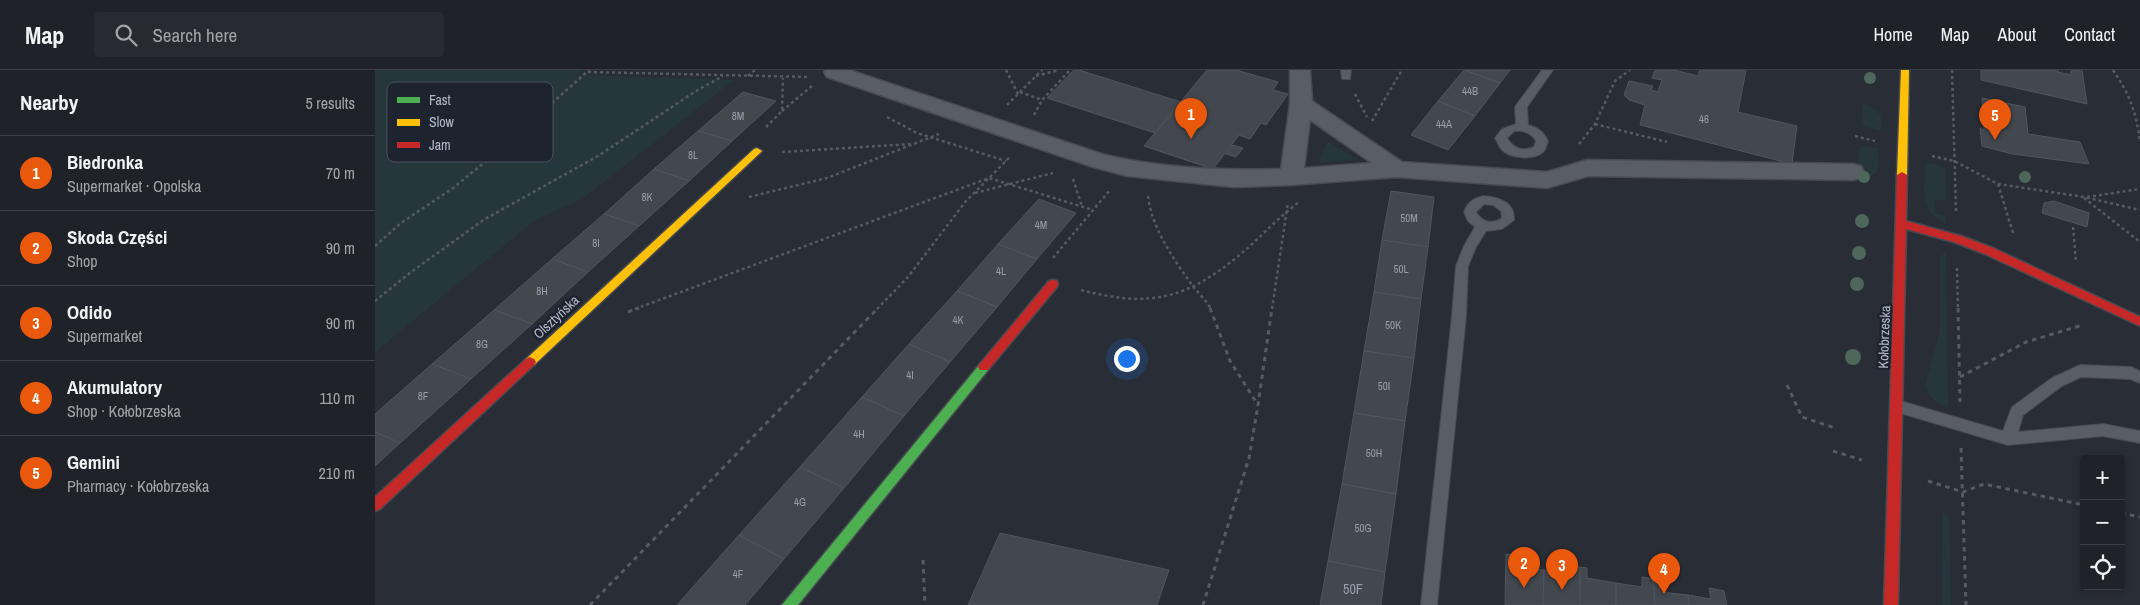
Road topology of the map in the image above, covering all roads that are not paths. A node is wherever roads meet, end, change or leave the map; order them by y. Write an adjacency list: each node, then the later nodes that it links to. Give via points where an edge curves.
1 (1300, 70): 5 (street)
2 (1548, 70): 6 (lane, via 1521,107)
3 (1905, 70): 11 (street, Kołobrzeska)
4 (834, 72): 10 (street, via 1127,168 1233,178)
5 (1301, 104): 8 (street); 10 (street)
6 (1522, 127)
7 (757, 151): 19 (street, Olsztyńska)
8 (1397, 169): 9 (street, via 1547,180 1587,168); 10 (street)
9 (1853, 172)
10 (1291, 177)
11 (1902, 224): 14 (street, via 1957,240 2008,260); 16 (street, Kołobrzeska)
12 (1483, 225): 21 (lane, via 1461,266 1459,316)
13 (1053, 284): 20 (street)
14 (2140, 322)
15 (2140, 377): 18 (lane, via 2131,373 2080,371 2065,378 2017,411)
16 (1897, 406): 18 (lane); 22 (street, Kołobrzeska)
17 (2140, 437): 18 (lane, via 2103,430)
18 (2008, 439)
19 (375, 505)
20 (789, 605)
21 (1429, 605)
22 (1891, 605)

